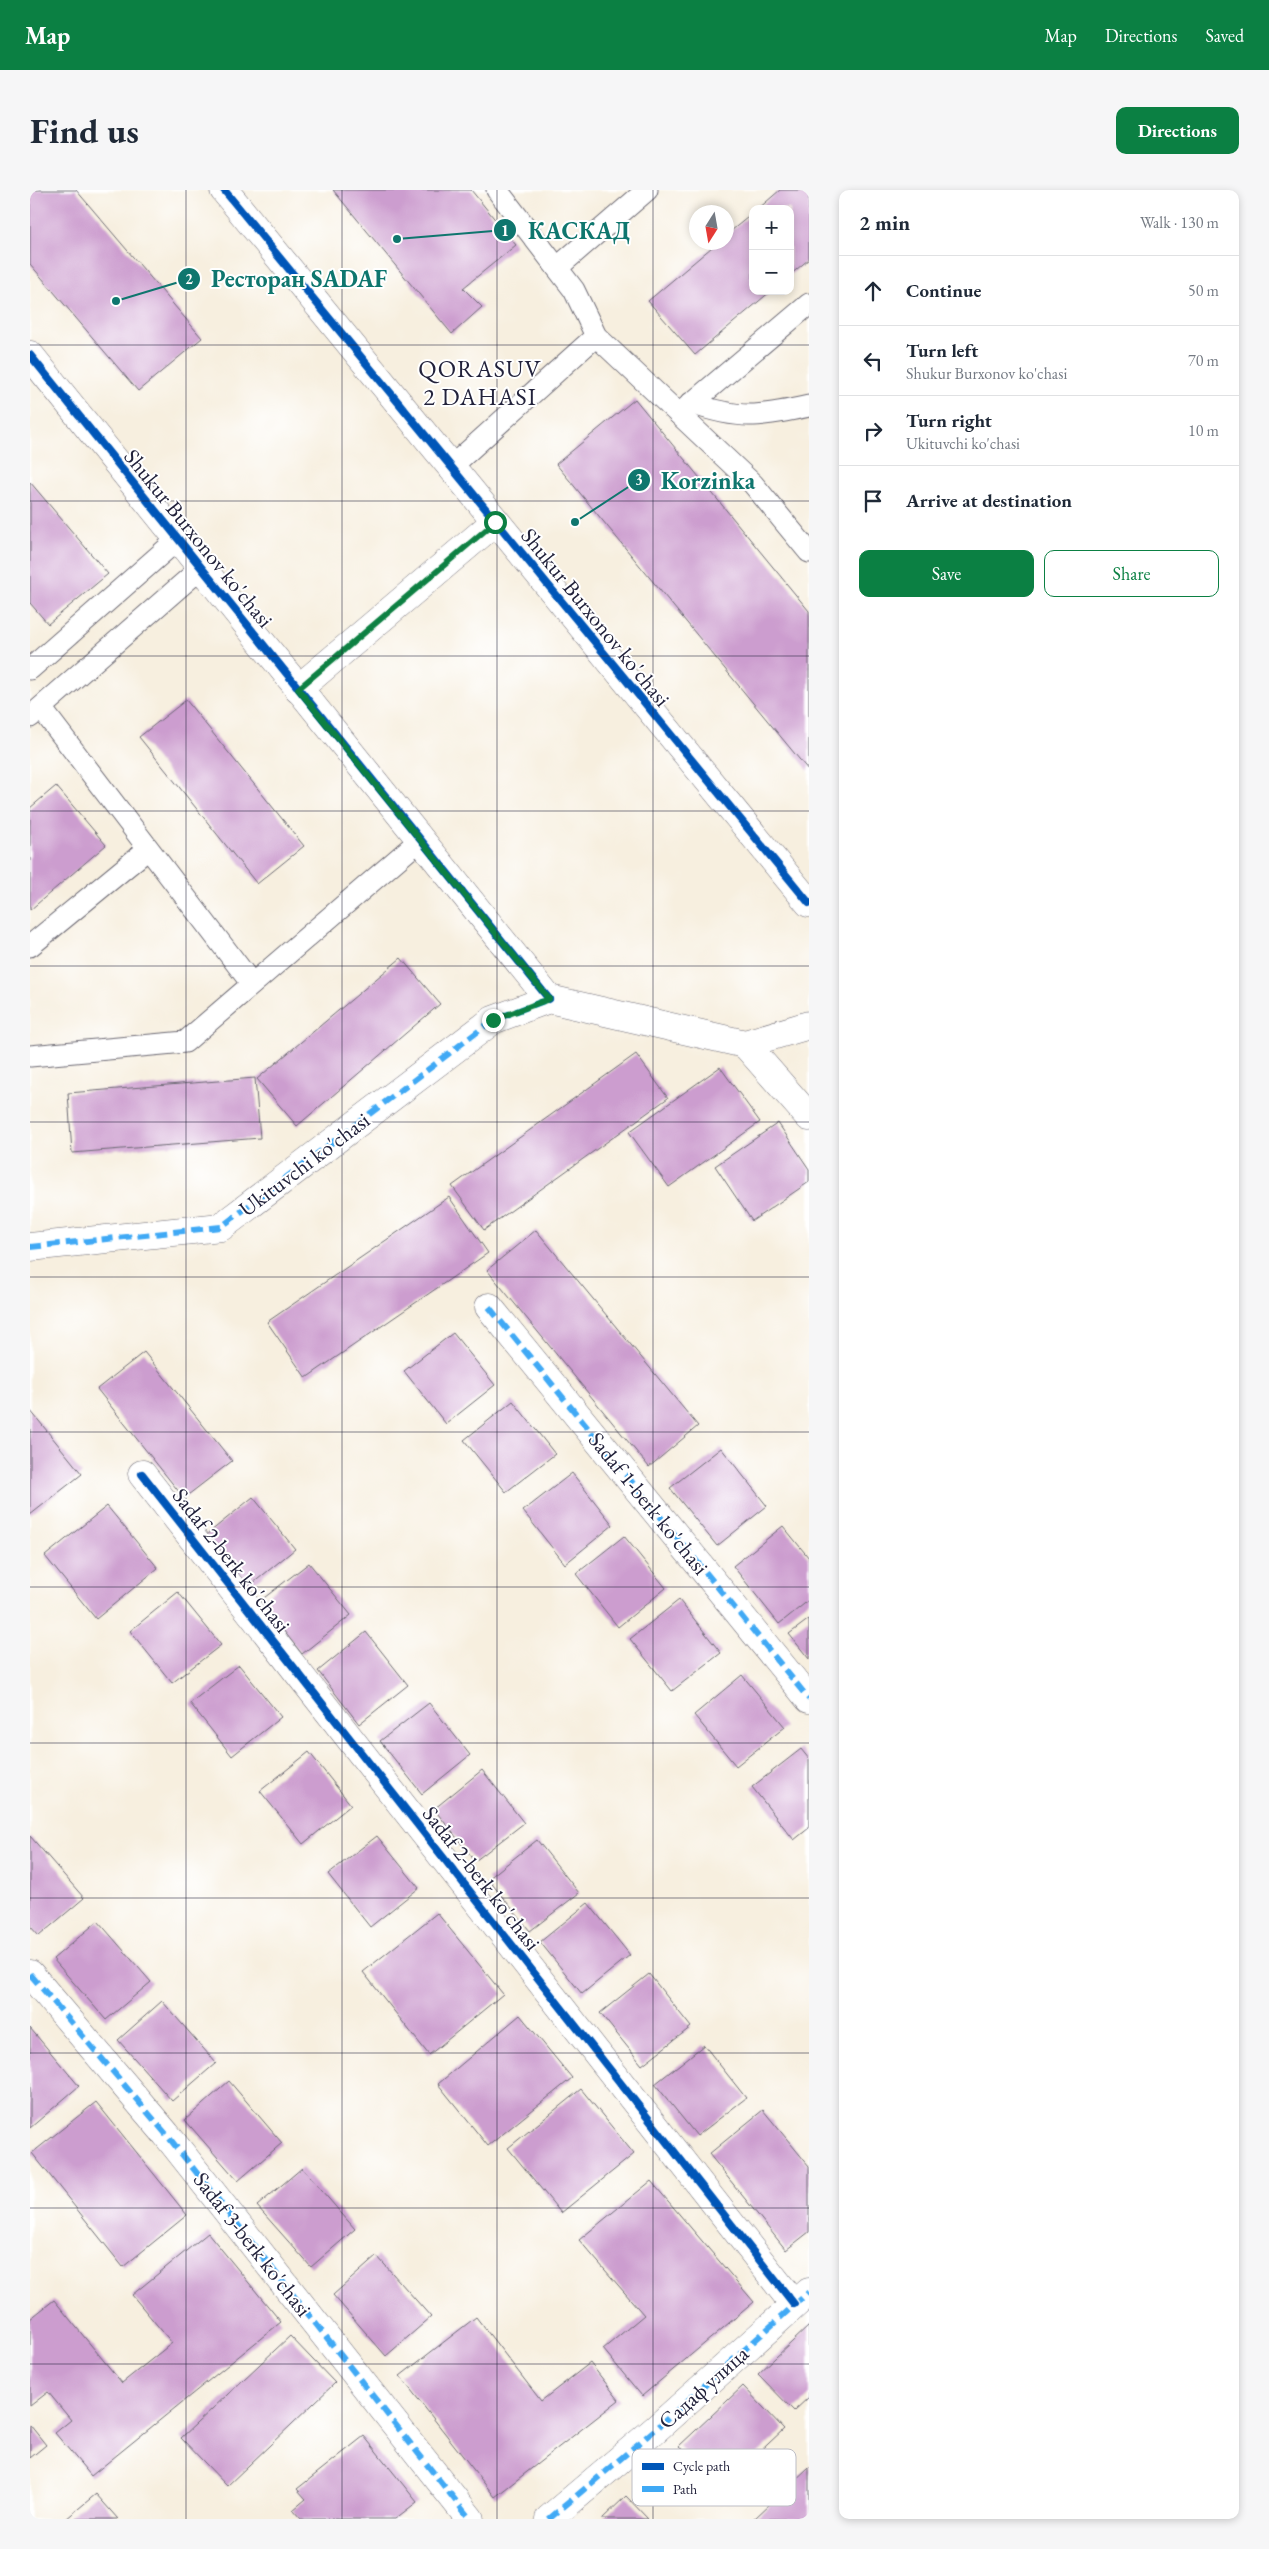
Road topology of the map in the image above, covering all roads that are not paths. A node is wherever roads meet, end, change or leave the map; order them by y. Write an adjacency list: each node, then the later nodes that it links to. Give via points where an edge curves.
1 (224, 190): 10 (street, Shukur Burxonov ko'chasi)
2 (497, 190): 4 (lane)
3 (647, 190): 4 (lane)
4 (558, 267): 6 (lane, via 574,290)
5 (809, 304): 9 (lane)
6 (596, 336): 9 (lane); 10 (lane)
7 (30, 355): 12 (street, Shukur Burxonov ko'chasi)
8 (809, 406): 9 (lane, via 744,417)
9 (685, 408): 13 (lane)
10 (452, 466): 11 (street, Shukur Burxonov ko'chasi)
11 (495, 522): 16 (street); 20 (street, Shukur Burxonov ko'chasi)
12 (178, 539): 14 (street, Shukur Burxonov ko'chasi); 15 (lane)
13 (809, 552)
14 (201, 568): 16 (street, Shukur Burxonov ko'chasi); 17 (lane)
15 (30, 669)
16 (298, 689): 18 (street, Shukur Burxonov ko'chasi)
17 (35, 712): 19 (lane)
18 (421, 839): 22 (lane); 23 (street, Shukur Burxonov ko'chasi)
19 (148, 849): 21 (lane); 22 (lane)
20 (809, 903)
21 (30, 946)
22 (252, 984): 26 (lane, via 185,1042)
23 (549, 999): 25 (street); 28 (street, Ukituvchi ko'chasi, via 493,1020 221,1227)
24 (809, 1026): 25 (street)
25 (745, 1044): 27 (street)
26 (30, 1056)
27 (809, 1117)
28 (30, 1247)
29 (489, 1307): 31 (street, Sadaf 1-berk ko'chasi)
30 (142, 1474): 33 (street, Sadaf 2-berk ko'chasi)
31 (809, 1698)
32 (30, 1974): 36 (street, Sadaf 3-berk ko'chasi, via 166,2134)
33 (802, 2298): 34 (street, Садаф улица)
34 (632, 2449)
35 (632, 2449): 37 (street, Садаф улица)
36 (470, 2519)
37 (549, 2519)

